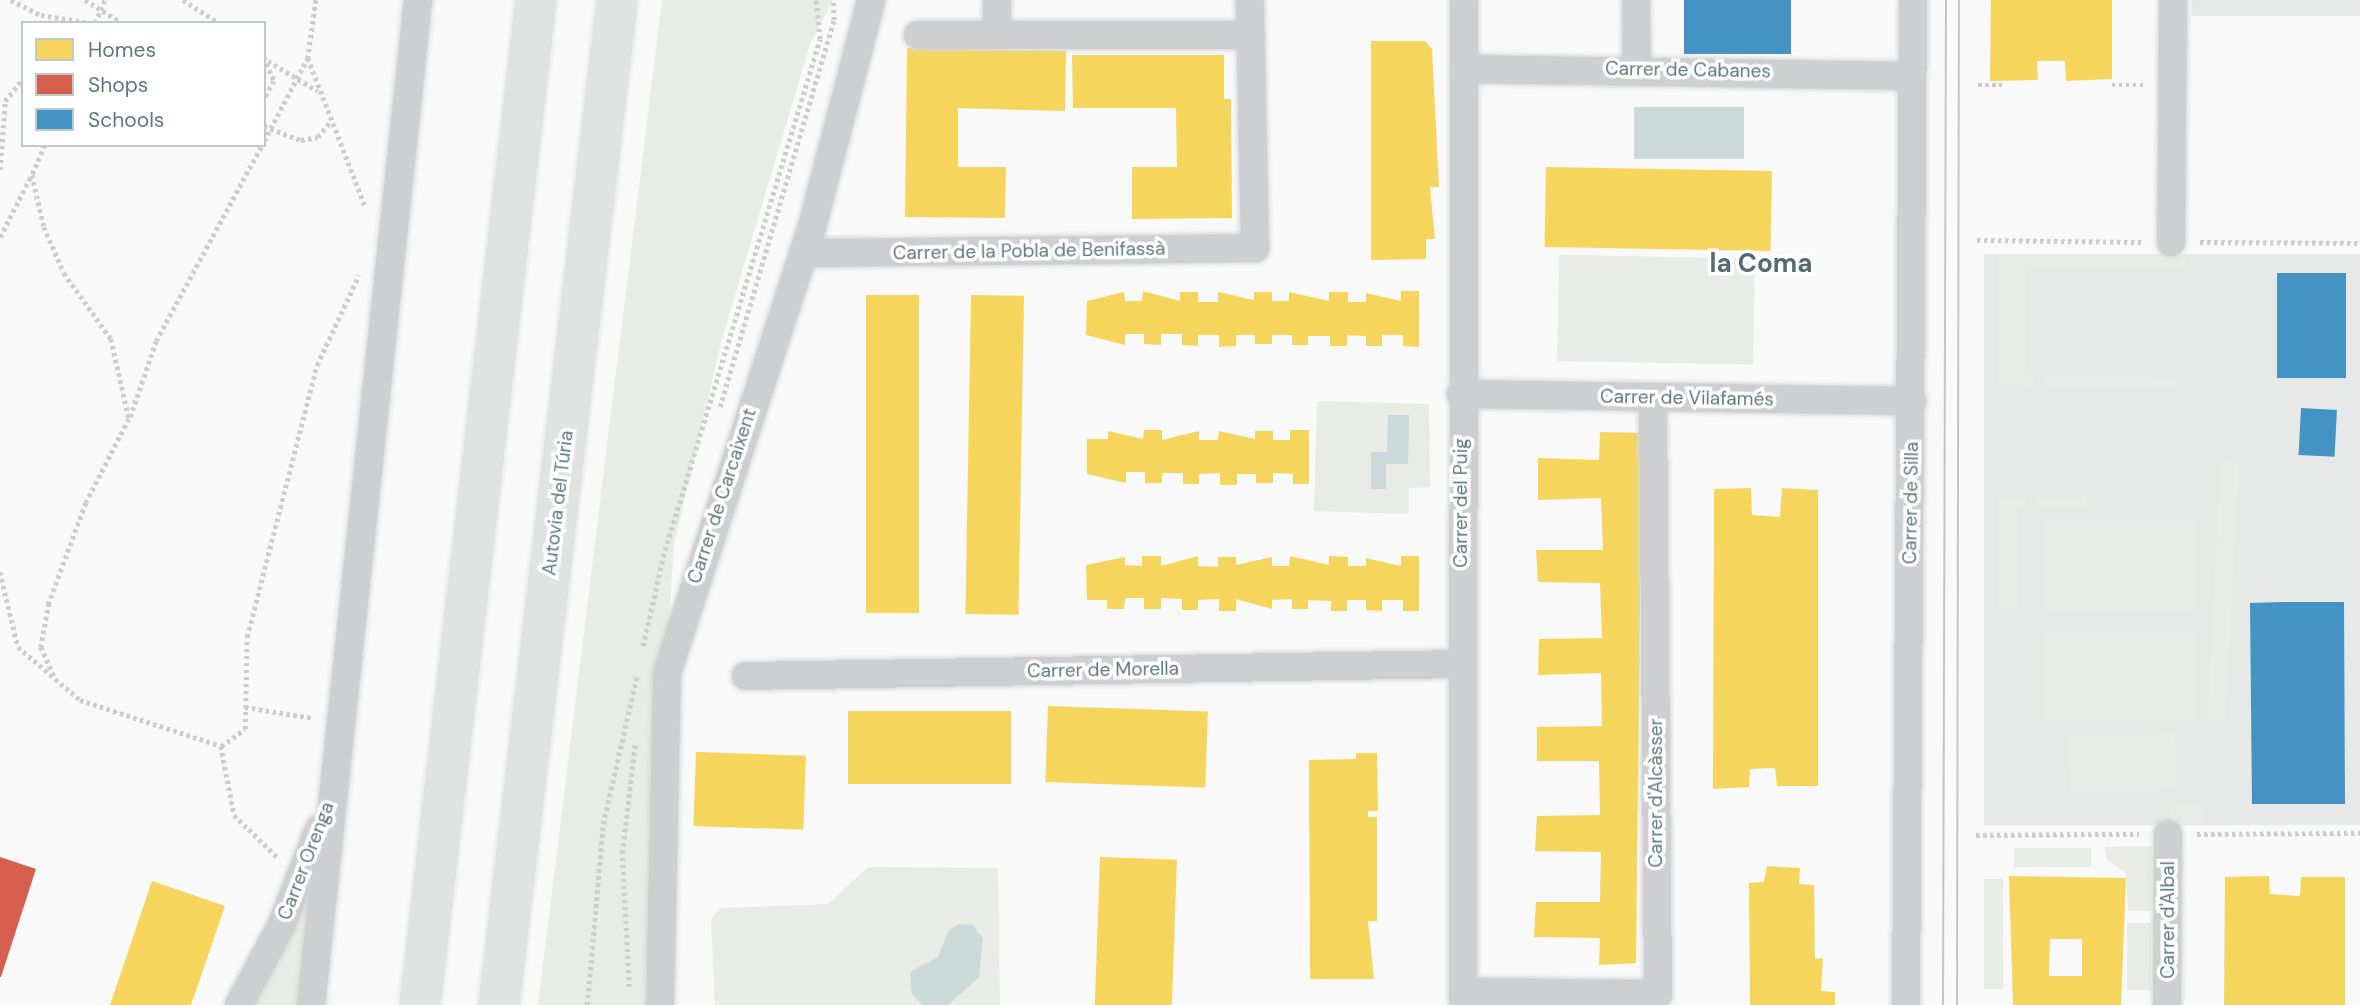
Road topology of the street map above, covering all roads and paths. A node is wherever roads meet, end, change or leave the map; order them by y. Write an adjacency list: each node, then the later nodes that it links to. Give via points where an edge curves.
1 (11, 0): 18 (path, via 41,15)
2 (85, 0): 17 (path)
3 (105, 0): 17 (path)
4 (183, 0): 21 (path)
5 (316, 0): 25 (path)
6 (418, 0): 62 (street)
7 (536, 0): 70 (highway)
8 (617, 0): 71 (highway, Autovia del Túria)
9 (816, 0): 56 (path, via 820,39 663,557)
10 (871, 0): 49 (street, Carrer de Carcaixent)
11 (997, 0): 23 (street)
12 (1250, 0): 24 (street)
13 (1464, 0): 28 (street, Carrer del Puig)
14 (1636, 0): 27 (street)
15 (1913, 0): 30 (street, Carrer de Silla)
16 (2173, 0): 48 (street)
17 (100, 9): 19 (path); 20 (path)
18 (79, 21)
19 (93, 21)
20 (119, 21)
21 (216, 21)
22 (918, 35): 23 (street)
23 (997, 35): 24 (street)
24 (1251, 36): 49 (street, Carrer de la Pobla de Benifassà, via 1255,248)
25 (308, 58): 29 (path); 36 (path)
26 (266, 59): 29 (path); 37 (path, via 274,81)
27 (1637, 68): 28 (street, Carrer de Cabanes); 30 (street, Carrer de Cabanes)
28 (1464, 69): 51 (street, Carrer del Puig)
29 (300, 76): 36 (path); 40 (path)
30 (1911, 76): 53 (street, Carrer de Silla)
31 (21, 81): 44 (path, via 5,101)
32 (1978, 85): 33 (path)
33 (2002, 85)
34 (2112, 85): 35 (path)
35 (2147, 85)
36 (319, 92): 38 (path)
37 (266, 95)
38 (329, 123): 40 (path, via 318,137 301,140); 46 (path)
39 (266, 127): 40 (path)
40 (270, 130): 41 (path)
41 (266, 137)
42 (44, 147): 45 (path)
43 (261, 147): 54 (path, via 225,224 156,341)
44 (0, 170)
45 (32, 175): 47 (path); 54 (path, via 64,273 111,339)
46 (368, 211)
47 (0, 237)
48 (2171, 242)
49 (803, 253): 73 (street, Carrer de Carcaixent, via 705,542 667,673)
50 (363, 266): 61 (path, via 317,365 247,637)
51 (1461, 394): 52 (street, Carrer de Vilafamés); 58 (street, Carrer del Puig)
52 (1653, 398): 53 (street, Carrer de Vilafamés); 67 (street, Carrer d'Alcàsser, via 1658,993)
53 (1912, 401): 74 (street, Carrer de Silla)
54 (130, 419): 60 (path, via 86,503 49,603 41,647)
55 (0, 572): 60 (path, via 18,647)
56 (642, 650)
57 (639, 664): 72 (path, via 603,824)
58 (1460, 664): 59 (street, Carrer de Morella); 67 (street, Carrer del Puig)
59 (746, 676)
60 (56, 680): 63 (path, via 79,700)
61 (245, 707): 62 (path); 63 (path, via 245,729)
62 (340, 723): 64 (street)
63 (221, 746): 66 (path, via 234,816 274,856)
64 (332, 793): 66 (street, Carrer Orenga); 69 (street, Carrer Orenga)
65 (2168, 834): 75 (street, Carrer d'Albal)
66 (302, 871): 68 (street, Carrer Orenga)
67 (1463, 999)
68 (239, 1005)
69 (311, 1005)
70 (420, 1005)
71 (499, 1005)
72 (587, 1005)
73 (660, 1005)
74 (1906, 1005)
75 (2167, 1005)

